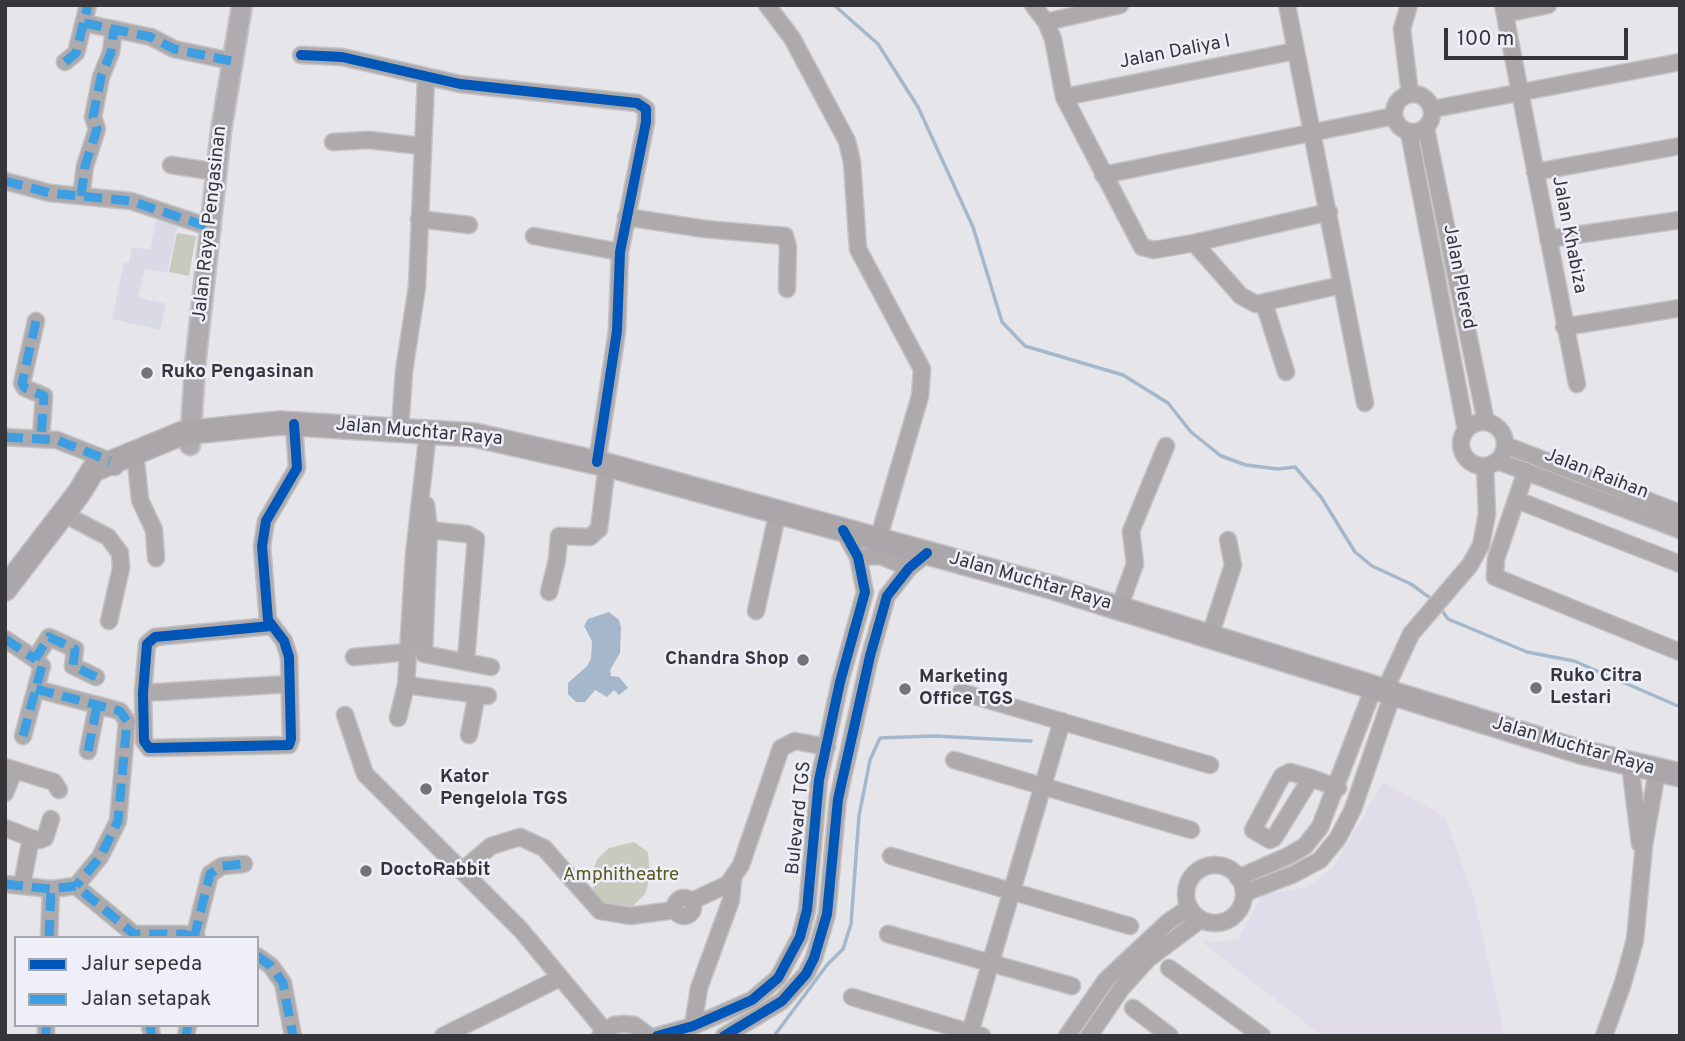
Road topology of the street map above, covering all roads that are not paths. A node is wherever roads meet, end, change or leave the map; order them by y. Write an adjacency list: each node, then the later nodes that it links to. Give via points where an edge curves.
1 (88, 5): 12 (street)
2 (242, 5): 17 (main road, Jalan Raya Pengasinan)
3 (767, 5): 80 (street, via 792,38 847,141 859,249 922,369 918,404)
4 (1033, 5): 11 (street)
5 (1120, 5): 11 (street)
6 (1287, 5): 15 (street)
7 (1398, 5): 14 (street)
8 (1409, 5): 14 (street)
9 (1548, 5): 10 (street)
10 (1504, 10): 22 (street, Jalan Khabiza)
11 (1046, 22): 23 (street)
12 (84, 23): 13 (street); 18 (street, via 76,53)
13 (114, 29): 17 (street); 37 (street, via 93,117 97,131)
14 (1402, 29): 21 (street)
15 (1295, 51): 23 (street, Jalan Daliya I); 28 (street)
16 (301, 55): 20 (street, via 342,57)
17 (231, 61): 33 (main road, Jalan Raya Pengasinan)
18 (65, 62)
19 (1680, 62): 22 (street)
20 (426, 79): 30 (street); 39 (street, via 643,104 646,122)
21 (1410, 94): 24 (street, via 1425,97); 25 (street, via 1397,102)
22 (1519, 94): 24 (street); 34 (street, Jalan Khabiza)
23 (1064, 97): 35 (street)
24 (1433, 109): 26 (street)
25 (1394, 116): 27 (street, via 1396,124); 28 (street)
26 (1426, 129): 27 (street); 48 (street)
27 (1409, 132): 49 (street, Jalan Plered)
28 (1311, 133): 35 (street); 38 (street)
29 (333, 142): 30 (street, via 369,140)
30 (421, 146): 40 (street)
31 (1680, 146): 34 (street)
32 (171, 165): 33 (street)
33 (217, 172): 43 (main road, Jalan Raya Pengasinan)
34 (1535, 172): 45 (street, Jalan Khabiza)
35 (1103, 175): 46 (street, via 1142,247 1154,250)
36 (5, 181): 37 (street)
37 (81, 196): 43 (street, via 131,201)
38 (1329, 212): 46 (street); 50 (street)
39 (626, 217): 47 (street); 51 (street, via 785,236)
40 (419, 219): 42 (street); 61 (street, via 417,287)
41 (1680, 220): 45 (street)
42 (469, 225)
43 (212, 228): 66 (main road, Jalan Raya Pengasinan)
44 (534, 236): 47 (street)
45 (1548, 239): 55 (street, Jalan Khabiza)
46 (1194, 243): 52 (street, via 1241,296)
47 (620, 252): 69 (street, via 617,331)
48 (1455, 278): 49 (street); 59 (street)
49 (1438, 282): 62 (street, Jalan Plered)
50 (1342, 285): 52 (street); 58 (street)
51 (787, 289)
52 (1264, 303): 56 (street)
53 (1680, 308): 55 (street)
54 (36, 321): 65 (street, via 22,383 44,396)
55 (1564, 327): 57 (street, Jalan Khabiza)
56 (1286, 372)
57 (1577, 384)
58 (1365, 402)
59 (1486, 422): 62 (street); 67 (street, via 1500,430)
60 (291, 424): 61 (highway, Jalan Muchtar Raya); 66 (highway, Jalan Muchtar Raya); 94 (street, via 297,468 266,521 262,547)
61 (400, 429): 63 (highway, Jalan Muchtar Raya)
62 (1466, 430): 71 (street, via 1461,437 1463,455 1476,466)
63 (428, 431): 69 (highway, Jalan Muchtar Raya, via 494,438); 77 (street)
64 (5, 437): 65 (street)
65 (41, 438): 70 (street, via 68,443)
66 (190, 438): 70 (highway, Jalan Muchtar Raya)
67 (1505, 445): 71 (street); 76 (street, Jalan Raihan)
68 (1166, 446): 91 (street, via 1131,531 1135,564)
69 (602, 463): 74 (highway, Jalan Muchtar Raya); 88 (street, via 598,529 590,537 559,536)
70 (121, 464): 75 (highway, Jalan Muchtar Raya, via 93,470); 84 (street, via 155,530)
71 (1492, 464): 72 (street, Jalan Raihan); 109 (street, via 1481,545 1470,565 1411,634)
72 (1526, 471): 73 (street); 76 (street, Jalan Raihan)
73 (1517, 500): 85 (street); 99 (street, via 1496,559 1495,577)
74 (778, 511): 78 (highway, Jalan Muchtar Raya); 92 (street)
75 (62, 513): 87 (highway, Jalan Muchtar Raya); 93 (street, via 108,537 118,548 121,568)
76 (1668, 514): 79 (street, Jalan Raihan)
77 (422, 530): 98 (street); 103 (street, via 424,653); 103 (street, via 476,539)
78 (842, 530): 80 (highway, Jalan Muchtar Raya); 83 (street, Bulevard TGS)
79 (1680, 530)
80 (878, 540): 82 (highway, Jalan Muchtar Raya)
81 (1228, 540): 95 (street, via 1233,565)
82 (926, 553): 86 (street, Bulevard TGS); 91 (highway, Jalan Muchtar Raya)
83 (858, 557): 86 (street, via 881,556); 89 (street, Bulevard TGS)
84 (156, 558)
85 (1680, 564)
86 (909, 568): 90 (street, Bulevard TGS)
87 (5, 589)
88 (549, 592)
89 (865, 592): 90 (street); 97 (street, Bulevard TGS)
90 (887, 596): 100 (street, Bulevard TGS)
91 (1119, 608): 95 (highway, Jalan Muchtar Raya)
92 (757, 611)
93 (109, 621)
94 (271, 626): 106 (street, via 284,641 289,657); 111 (street, via 155,637 144,653)
95 (1210, 636): 109 (highway, Jalan Muchtar Raya)
96 (5, 639): 102 (street)
97 (851, 648): 100 (street); 112 (street, Bulevard TGS)
98 (408, 652): 101 (street); 107 (street)
99 (1680, 652)
100 (870, 656): 113 (street, Bulevard TGS)
101 (354, 657)
102 (35, 659): 105 (street, via 52,637 75,649 74,667); 108 (street, via 42,666)
103 (466, 660): 104 (street)
104 (491, 667)
105 (96, 677)
106 (289, 684): 111 (street); 111 (street, via 291,739 289,745 282,746 149,748 144,741)
107 (406, 685): 116 (street); 118 (street, via 482,695)
108 (36, 690): 114 (street); 119 (street)
109 (1384, 690): 123 (highway, Jalan Muchtar Raya); 129 (street); 145 (street, via 1353,810 1338,838 1320,860 1294,874)
110 (961, 692): 117 (street)
111 (143, 693)
112 (837, 695): 113 (street); 120 (street, Bulevard TGS)
113 (858, 699): 171 (street, Bulevard TGS, via 838,799 832,890 814,958 782,1001)
114 (97, 706): 121 (street); 146 (street, via 126,716 122,803 100,858)
115 (345, 715): 141 (street, via 365,774)
116 (398, 718)
117 (1062, 722): 124 (street); 128 (street)
118 (469, 735)
119 (23, 736)
120 (827, 747): 142 (street, via 795,741 781,748); 164 (street, Bulevard TGS, via 818,780 807,910 795,949 778,978 758,995)
121 (89, 751)
122 (954, 760): 128 (street)
123 (1630, 764): 126 (highway, Jalan Muchtar Raya); 132 (street)
124 (1210, 765)
125 (10, 769): 130 (street, via 54,782); 131 (street)
126 (1669, 773): 133 (street)
127 (1311, 778): 129 (street)
128 (1042, 788): 136 (street); 148 (street)
129 (1338, 788): 145 (street, via 1320,827 1305,846)
130 (59, 790)
131 (5, 793)
132 (1632, 795): 133 (street); 139 (street)
133 (1654, 796): 139 (street)
134 (51, 819): 137 (street, via 46,838)
135 (5, 828): 137 (street)
136 (1191, 830)
137 (31, 838): 144 (street)
138 (891, 856): 148 (street)
139 (1643, 860): 176 (street, via 1633,951)
140 (244, 864): 156 (street, via 222,866 210,874)
141 (462, 871): 149 (street, via 491,846 520,837 544,848 600,911 630,916 675,909 680,916); 160 (street, via 521,930)
142 (733, 878): 149 (street); 152 (street, via 731,901)
143 (5, 884): 144 (street)
144 (22, 885): 147 (street)
145 (1241, 885): 150 (street, via 1240,908 1230,919 1215,923); 150 (street, via 1220,866 1199,870 1187,887)
146 (76, 886): 147 (street); 155 (street, via 134,934)
147 (51, 889): 154 (street)
148 (1012, 891): 151 (street); 158 (street)
149 (692, 907): 152 (street)
150 (1195, 914): 172 (street, via 1150,938 1106,980); 173 (street, via 1121,989)
151 (1130, 926)
152 (718, 931): 164 (street, via 699,988)
153 (888, 934): 158 (street)
154 (49, 936)
155 (192, 936)
156 (195, 936)
157 (259, 957): 167 (street, via 283,983)
158 (991, 963): 161 (street); 166 (street)
159 (1169, 968): 175 (street)
160 (560, 978): 165 (street); 168 (street)
161 (1072, 986)
162 (852, 997): 166 (street)
163 (1133, 1008): 174 (street)
164 (693, 1026): 170 (street, Bulevard TGS)
165 (602, 1033): 169 (street, via 624,1024)
166 (974, 1035)
167 (293, 1036)
168 (443, 1036)
169 (649, 1036)
170 (657, 1036)
171 (724, 1036)
172 (1067, 1036)
173 (1088, 1036)
174 (1170, 1036)
175 (1262, 1036)
176 (1604, 1036)

